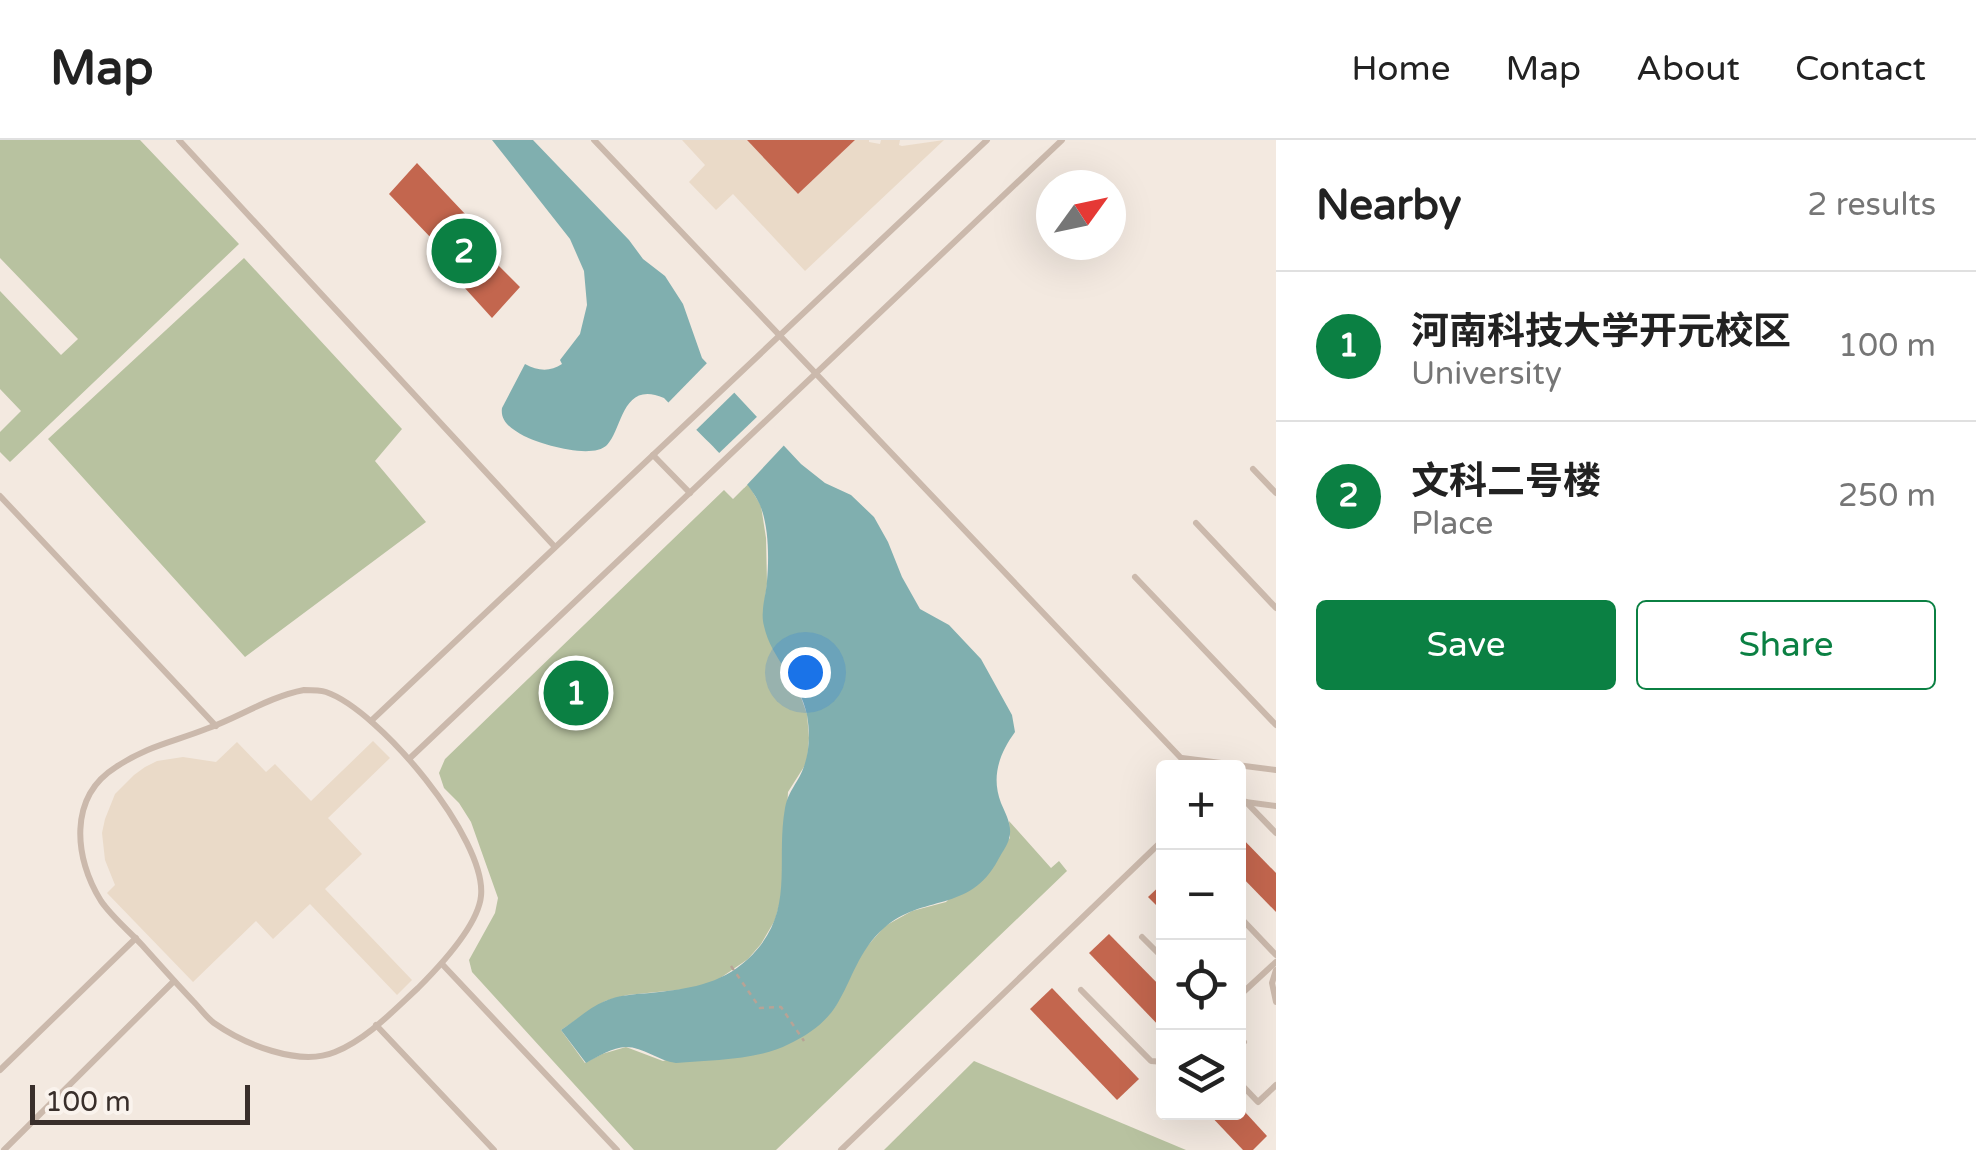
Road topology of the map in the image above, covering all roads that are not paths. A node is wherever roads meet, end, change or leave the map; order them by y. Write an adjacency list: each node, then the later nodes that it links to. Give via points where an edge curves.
1 (179, 140): 13 (lane)
2 (594, 140): 5 (lane)
3 (987, 140): 5 (lane)
4 (1062, 140): 6 (lane)
5 (780, 336): 6 (lane); 7 (lane)
6 (816, 373): 10 (lane); 19 (lane)
7 (653, 455): 10 (lane); 13 (lane)
8 (1254, 469): 9 (lane)
9 (1276, 493)
10 (690, 494): 20 (lane)
11 (0, 496): 18 (lane)
12 (1196, 522): 15 (lane)
13 (555, 547): 16 (lane)
14 (1135, 577): 17 (lane)
15 (1276, 608)
16 (371, 721): 18 (lane, via 326,692 304,690 280,694); 20 (lane)
17 (1276, 725)
18 (216, 726): 29 (lane, via 112,769 84,802 79,826 85,865 102,901)
19 (1181, 758): 21 (lane)
20 (410, 759): 32 (lane, via 460,828 480,876 479,907)
21 (1276, 770)
22 (1246, 802): 24 (lane)
23 (1246, 806): 25 (lane)
24 (1276, 806)
25 (1276, 833)
26 (1156, 847): 46 (lane)
27 (1246, 924): 31 (lane)
28 (1142, 936): 30 (lane)
29 (136, 938): 34 (lane); 40 (lane)
30 (1156, 950)
31 (1276, 958): 35 (lane)
32 (442, 964): 38 (lane); 45 (lane)
33 (1276, 970): 37 (lane)
34 (174, 980): 38 (lane, via 212,1022 295,1058 330,1054); 43 (lane)
35 (1246, 989)
36 (1081, 990): 39 (lane)
37 (1276, 1002)
38 (376, 1026): 44 (lane)
39 (1156, 1062)
40 (0, 1070)
41 (1276, 1085): 42 (lane, via 1258,1102)
42 (1246, 1089)
43 (4, 1150)
44 (494, 1150)
45 (617, 1150)
46 (842, 1150)

